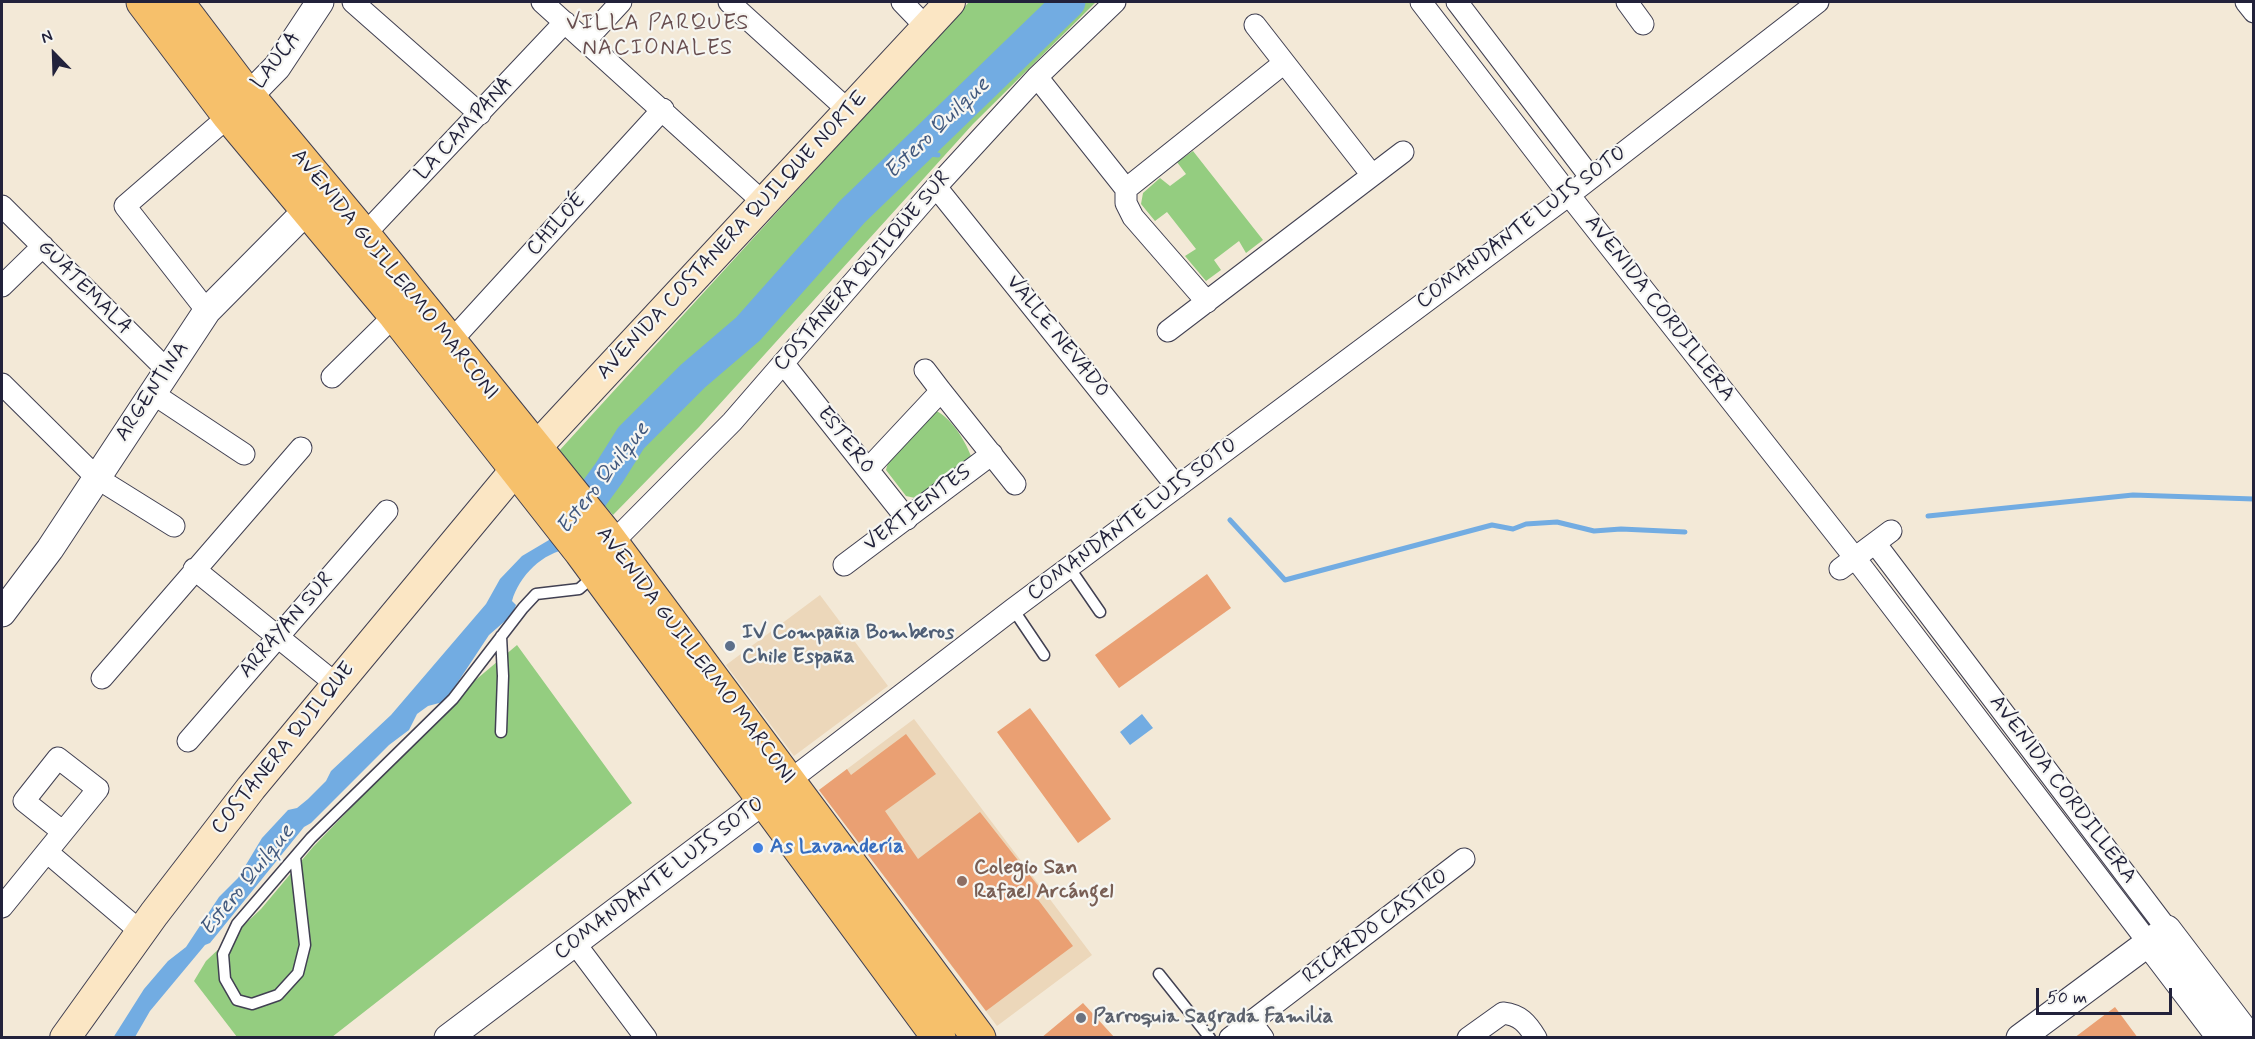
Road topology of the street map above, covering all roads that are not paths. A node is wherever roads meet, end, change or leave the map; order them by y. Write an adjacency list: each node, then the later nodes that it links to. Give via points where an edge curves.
1 (143, 2): 24 (main road, AVENIDA GUILLERMO MARCONI)
2 (177, 2): 24 (main road, AVENIDA GUILLERMO MARCONI)
3 (320, 2): 24 (street, LAUCA, via 277,67)
4 (353, 2): 27 (street)
5 (542, 2): 17 (street)
6 (621, 2): 21 (street)
7 (729, 2): 26 (street)
8 (902, 2): 20 (street)
9 (950, 2): 20 (main road, AVENIDA COSTANERA QUILQUE NORTE)
10 (1115, 2): 23 (street, COSTANERA QUILQUE SUR)
11 (1421, 2): 33 (street, AVENIDA CORDILLERA)
12 (1457, 2): 30 (street)
13 (1627, 2): 18 (street)
14 (1818, 2): 30 (street, COMANDANTE LUIS SOTO)
15 (2246, 2): 16 (street)
16 (2253, 12)
17 (565, 22): 21 (street); 27 (street, LA CAMPANA)
18 (1643, 24)
19 (1255, 26): 22 (street)
20 (927, 28): 26 (main road, AVENIDA COSTANERA QUILQUE NORTE)
21 (586, 40): 25 (street)
22 (1284, 63): 29 (street); 32 (street)
23 (1037, 77): 31 (street, COSTANERA QUILQUE SUR); 32 (street)
24 (239, 106): 34 (main road, AVENIDA GUILLERMO MARCONI); 41 (street, via 125,206)
25 (663, 109): 35 (street); 44 (street, CHILOÉ)
26 (849, 111): 35 (main road, AVENIDA COSTANERA QUILQUE NORTE)
27 (480, 114): 37 (street, LA CAMPANA)
28 (1403, 152): 29 (street)
29 (1372, 175): 40 (street)
30 (1591, 178): 33 (street, COMANDANTE LUIS SOTO)
31 (936, 187): 45 (street, COSTANERA QUILQUE SUR); 59 (street, VALLE NEVADO)
32 (1126, 189): 40 (street, via 1126,203 1133,217)
33 (1569, 195): 59 (street, COMANDANTE LUIS SOTO); 64 (street, AVENIDA CORDILLERA)
34 (317, 201): 37 (main road, AVENIDA GUILLERMO MARCONI); 41 (street, ARGENTINA); 42 (main road, AVENIDA GUILLERMO MARCONI)
35 (764, 203): 55 (main road, AVENIDA COSTANERA QUILQUE NORTE)
36 (2, 206): 38 (street, GUATEMALA)
37 (364, 235): 44 (main road, AVENIDA GUILLERMO MARCONI)
38 (43, 246): 39 (street); 46 (street, GUATEMALA)
39 (2, 286)
40 (1207, 302): 43 (street)
41 (207, 311): 46 (street, ARGENTINA)
42 (395, 315): 48 (street); 55 (main road, AVENIDA GUILLERMO MARCONI)
43 (1168, 331)
44 (451, 342): 55 (main road, AVENIDA GUILLERMO MARCONI)
45 (783, 363): 56 (street, ESTERO); 63 (street, COSTANERA QUILQUE SUR, via 732,422)
46 (167, 370): 51 (street, ARGENTINA)
47 (925, 370): 50 (street, VERTIENTES)
48 (332, 377)
49 (2, 384): 57 (street)
50 (941, 391): 54 (street, VERTIENTES); 56 (street)
51 (152, 393): 53 (street); 57 (street, ARGENTINA)
52 (301, 448): 67 (street)
53 (244, 454)
54 (992, 454): 58 (street, VERTIENTES); 61 (street, VERTIENTES)
55 (526, 459): 63 (main road, AVENIDA GUILLERMO MARCONI); 75 (main road, COSTANERA QUILQUE)
56 (868, 470): 61 (street, ESTERO)
57 (97, 478): 62 (street); 68 (street, ARGENTINA, via 50,549)
58 (1015, 484)
59 (1178, 487): 66 (street, COMANDANTE LUIS SOTO)
60 (387, 512): 71 (street, ARRAYAN SUR)
61 (907, 519): 65 (street, VERTIENTES)
62 (174, 526)
63 (598, 550): 72 (lane, via 579,589 536,594); 78 (main road, AVENIDA GUILLERMO MARCONI)
64 (1847, 563): 85 (street, AVENIDA CORDILLERA); 85 (street, AVENIDA CORDILLERA, via 1883,537)
65 (844, 565)
66 (1069, 567): 69 (street, COMANDANTE LUIS SOTO); 70 (lane)
67 (194, 569): 71 (street); 74 (street)
68 (6, 596)
69 (1013, 609): 73 (lane); 78 (street, COMANDANTE LUIS SOTO)
70 (1100, 612)
71 (278, 635): 75 (street); 77 (street, ARRAYAN SUR)
72 (501, 636): 76 (lane); 81 (lane, via 453,699)
73 (1044, 654)
74 (102, 678)
75 (336, 684): 84 (main road, COSTANERA QUILQUE, via 250,788)
76 (501, 732)
77 (188, 741)
78 (776, 791): 86 (street, COMANDANTE LUIS SOTO); 92 (main road, AVENIDA GUILLERMO MARCONI); 93 (main road, AVENIDA GUILLERMO MARCONI)
79 (63, 832): 80 (street)
80 (47, 852): 83 (street); 84 (street)
81 (295, 857): 81 (lane, via 237,924 223,954 225,980 237,1000 252,1004 278,995 298,973 305,945)
82 (1464, 860): 88 (street, RICARDO CASTRO)
83 (2, 907)
84 (141, 932): 89 (main road, COSTANERA QUILQUE)
85 (2157, 935): 98 (street); 99 (street, AVENIDA CORDILLERA); 100 (street, AVENIDA CORDILLERA)
86 (574, 942): 90 (street, COMANDANTE LUIS SOTO); 91 (street)
87 (1159, 974): 94 (lane)
88 (1257, 1030): 95 (street, RICARDO CASTRO)
89 (65, 1038)
90 (448, 1038)
91 (646, 1038)
92 (939, 1038)
93 (979, 1038)
94 (1210, 1038)
95 (1230, 1038)
96 (1468, 1038): 97 (street, via 1503,1012 1515,1014 1528,1024)
97 (1536, 1038)
98 (2020, 1038)
99 (2221, 1038)
100 (2250, 1038)

